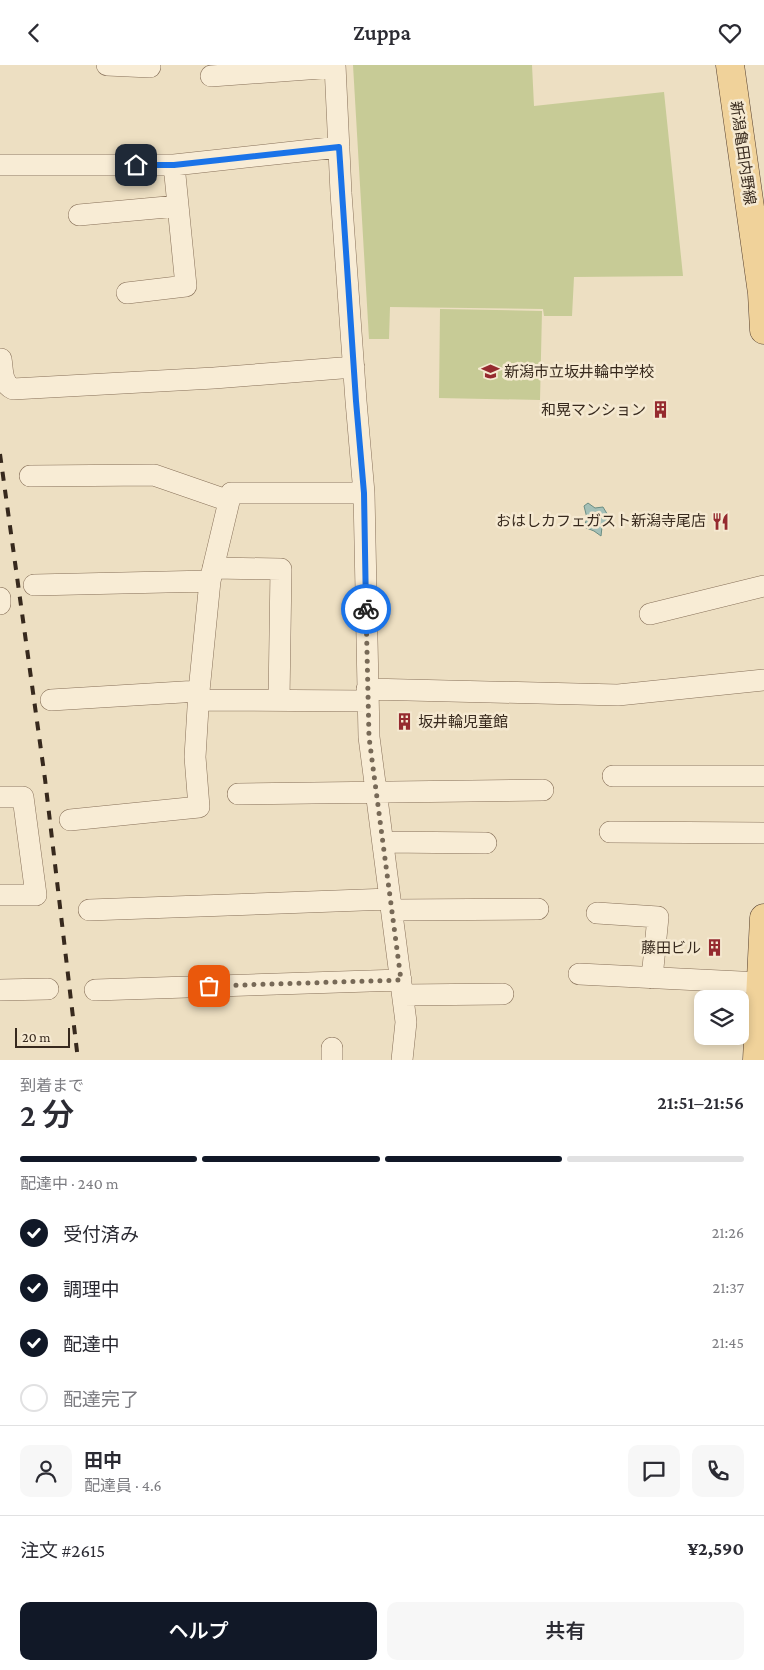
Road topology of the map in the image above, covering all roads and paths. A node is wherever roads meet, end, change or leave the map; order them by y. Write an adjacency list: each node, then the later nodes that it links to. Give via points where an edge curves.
1 (108, 65): 4 (street)
2 (730, 65): 12 (main road, 新潟亀田内野線, via 762,293)
3 (335, 66): 5 (street); 6 (street)
4 (150, 67)
5 (211, 76)
6 (339, 147): 8 (street); 14 (street)
7 (0, 165): 8 (street)
8 (174, 165): 9 (street)
9 (178, 206): 10 (street); 11 (street, via 186,286)
10 (79, 215)
11 (127, 293)
12 (764, 330)
13 (1, 359): 14 (street, via 4,380 13,389)
14 (354, 367): 16 (street)
15 (30, 476): 17 (street, via 154,475)
16 (364, 493): 17 (street, via 231,493); 26 (street)
17 (229, 501): 18 (street)
18 (212, 575): 19 (street); 25 (street); 27 (street, via 281,569)
19 (34, 585)
20 (764, 586): 23 (street)
21 (0, 598): 22 (street)
22 (0, 604)
23 (650, 614)
24 (764, 680): 26 (street, via 618,695)
25 (199, 695): 27 (street); 28 (street); 35 (street, via 195,757 199,807)
26 (367, 695): 27 (street); 32 (street)
27 (279, 700)
28 (51, 701)
29 (614, 776): 30 (street)
30 (764, 776)
31 (543, 790): 32 (street)
32 (377, 792): 33 (street); 38 (street)
33 (238, 794)
34 (0, 797): 40 (street, via 23,797 36,895)
35 (70, 820)
36 (610, 832): 37 (street)
37 (764, 833)
38 (383, 842): 39 (street); 41 (street)
39 (486, 843)
40 (0, 895)
41 (391, 905): 42 (street); 43 (street); 49 (street)
42 (538, 909)
43 (89, 910)
44 (597, 913): 47 (street, via 658,917)
45 (764, 918): 48 (main road)
46 (580, 975): 47 (street)
47 (652, 978): 48 (street)
48 (761, 983): 55 (main road)
49 (402, 988): 52 (street); 53 (street); 54 (street, via 406,1022)
50 (48, 989): 51 (street)
51 (0, 990)
52 (94, 990)
53 (503, 994)
54 (402, 1060)
55 (757, 1060)

